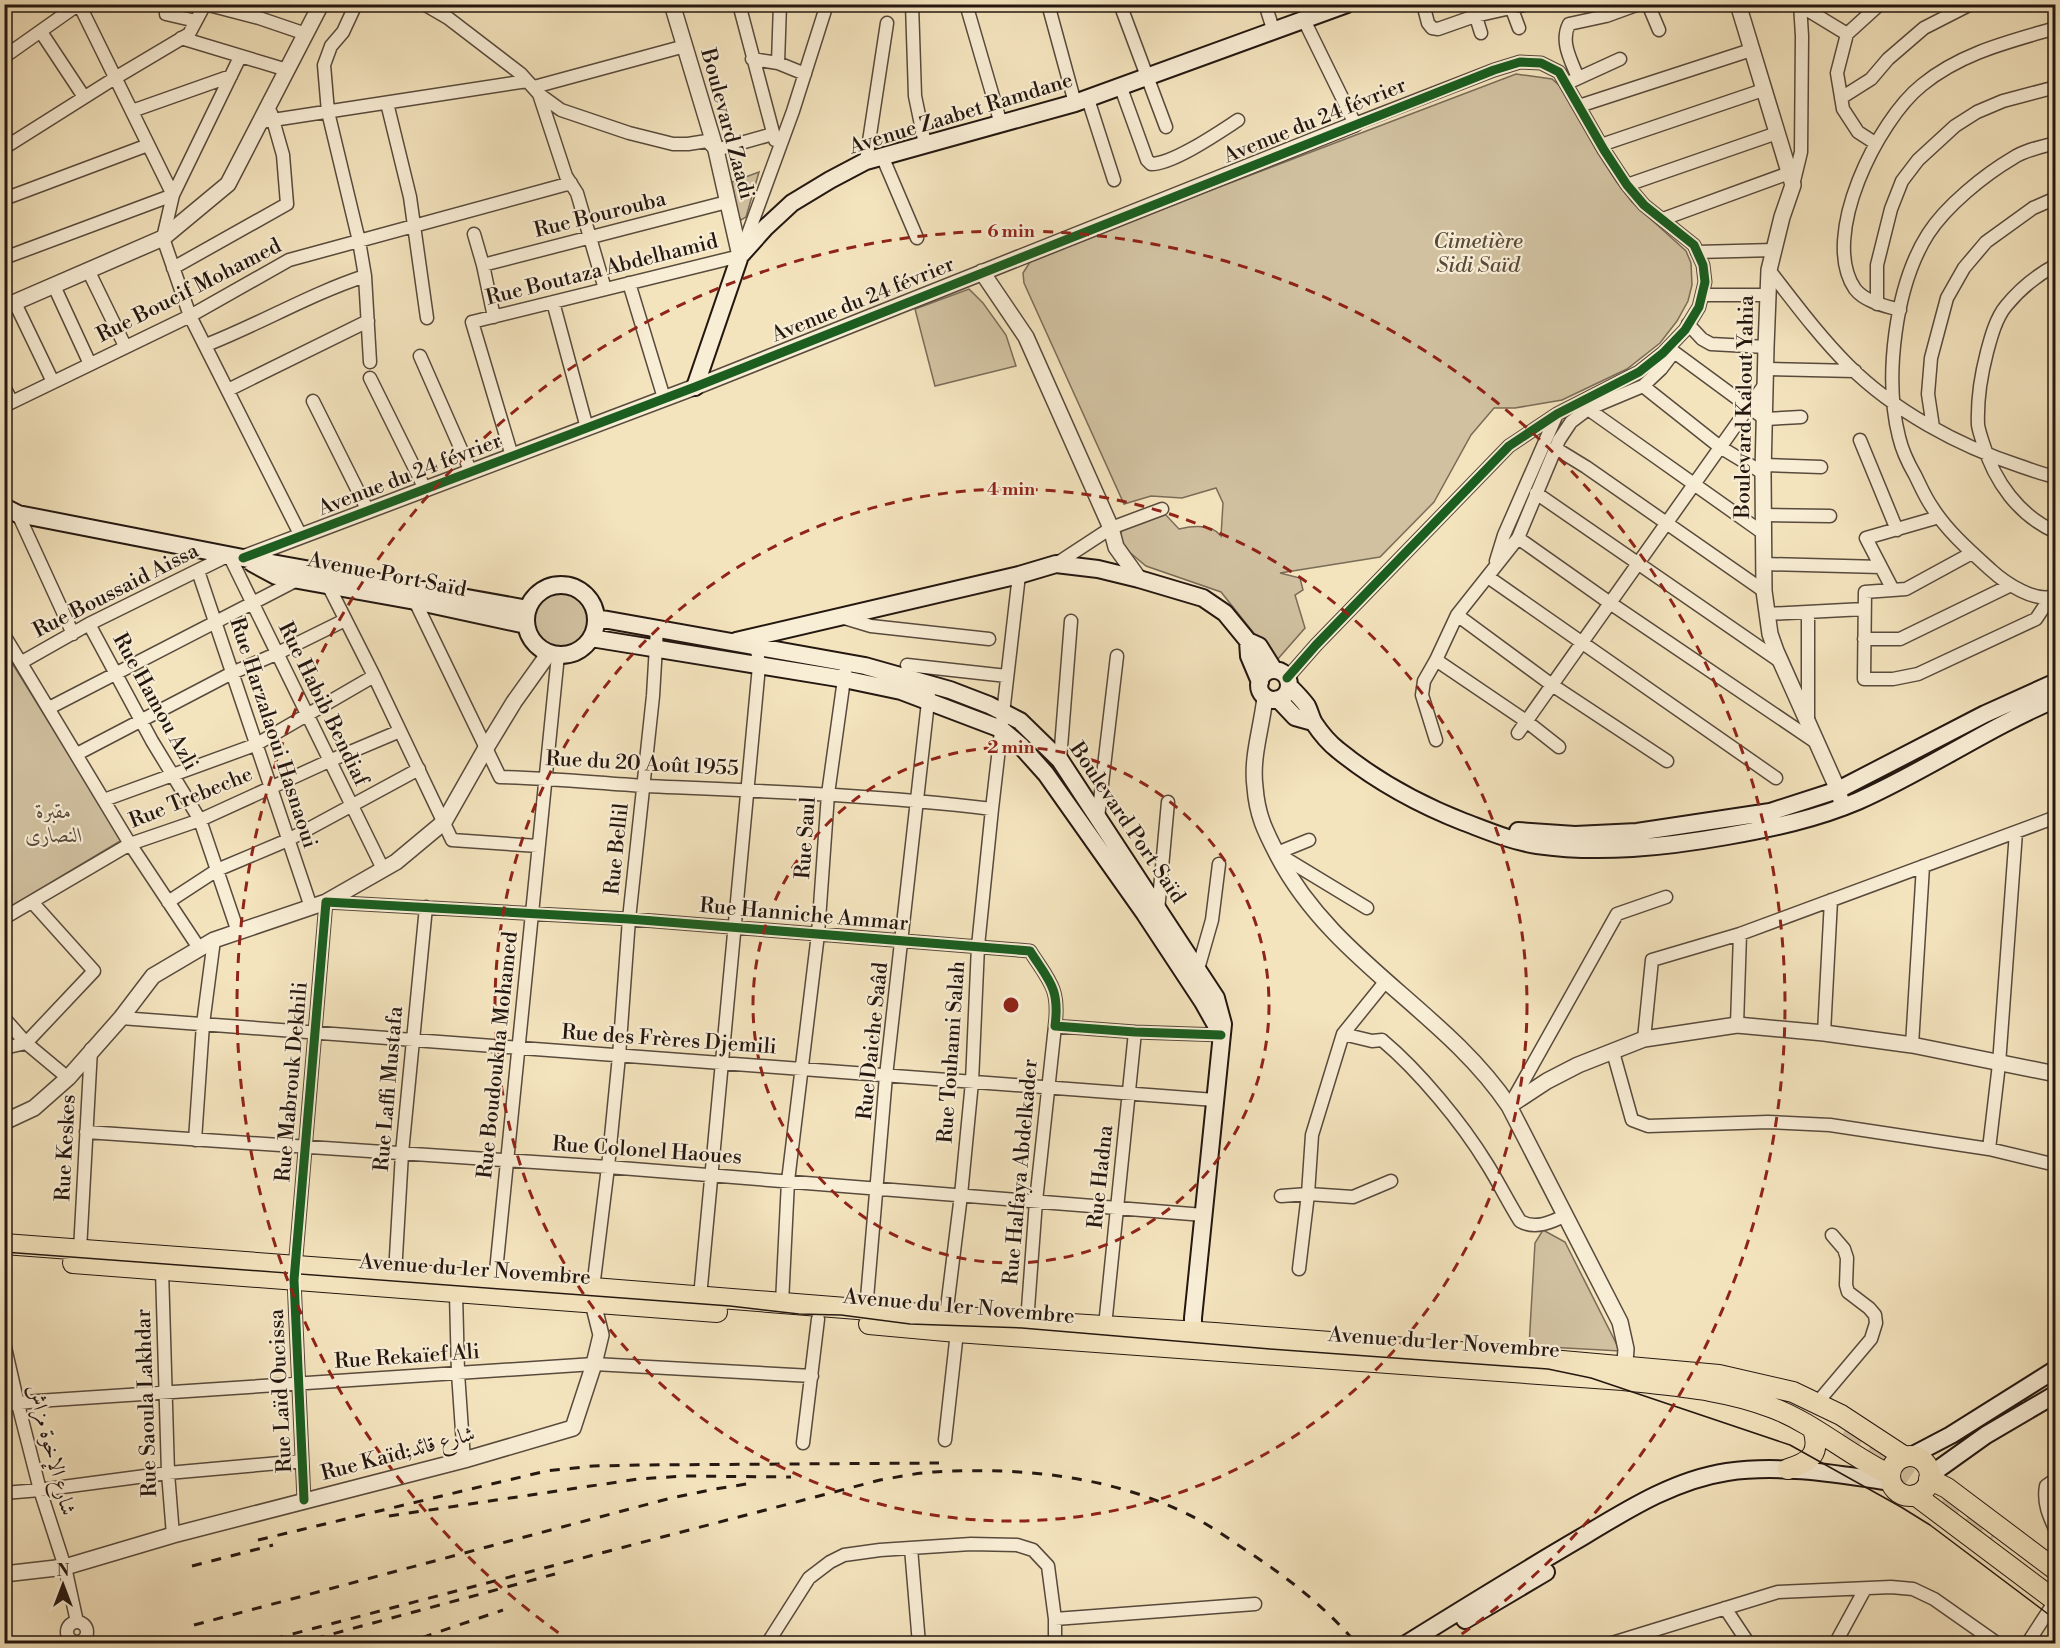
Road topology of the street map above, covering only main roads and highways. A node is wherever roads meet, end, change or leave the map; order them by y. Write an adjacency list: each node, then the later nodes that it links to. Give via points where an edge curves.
1 (1347, 4): 2 (main road, Avenue Zaabet Ramdane)
2 (1324, 9): 3 (main road, Avenue Zaabet Ramdane, via 1148,79 874,159 792,203 740,256)
3 (695, 387)
4 (11, 511): 5 (main road, Avenue Port Saïd)
5 (236, 556): 6 (main road, Avenue Port Saïd); 6 (main road, Avenue Port Saïd, via 276,576)
6 (325, 579): 7 (main road, Avenue Port Saïd)
7 (527, 617): 8 (main road, via 532,600 546,588 564,585 582,591 590,599); 9 (main road, via 534,642 554,654 577,651)
8 (597, 618): 9 (main road); 10 (main road)
9 (591, 638): 11 (main road, via 759,666)
10 (729, 642): 11 (main road); 15 (main road, via 1056,564 1139,579 1214,604 1248,641 1249,656 1275,685 1295,717 1313,722 1336,749 1373,777)
11 (845, 671): 14 (main road, via 902,691 929,692)
12 (2055, 682): 15 (main road, via 1838,790 1770,812 1575,836)
13 (2053, 703): 15 (main road, via 1994,728 1892,785 1843,807 1786,825 1693,842 1610,849 1537,845)
14 (1002, 720): 16 (main road, via 1046,774 1158,934); 16 (main road, Boulevard Port Saïd, via 1020,721 1060,760 1216,998 1223,1024)
15 (1472, 826)
16 (1221, 1035): 22 (main road, Boulevard Port Saïd)
17 (4, 1244): 19 (main road)
18 (4, 1257): 19 (main road, Avenue du 1er Novembre, via 162,1270)
19 (294, 1273): 20 (main road, Avenue du 1er Novembre, via 495,1281); 20 (main road, Avenue du 1er Novembre, via 456,1293)
20 (593, 1295): 21 (main road, Avenue du 1er Novembre, via 818,1319); 21 (main road, Avenue du 1er Novembre, via 782,1303 866,1310)
21 (952, 1324): 22 (main road, Avenue du 1er Novembre); 22 (main road, Avenue du 1er Novembre, via 1105,1326)
22 (1194, 1340): 24 (main road, Avenue du 1er Novembre)
23 (2055, 1369): 29 (main road, via 1951,1435)
24 (1624, 1373): 25 (main road, Avenue du 1er Novembre, via 1719,1375); 26 (main road, Avenue du 1er Novembre)
25 (1749, 1381): 26 (main road, via 1788,1397 1844,1432 1758,1395); 29 (main road, Avenue du 1er Novembre, via 1793,1392 1817,1403)
26 (1696, 1388): 28 (main road, Avenue du 1er Novembre, via 1774,1408)
27 (2055, 1394): 31 (main road, via 1986,1435)
28 (1813, 1430): 30 (main road, via 1817,1446 1814,1454 1803,1464); 32 (main road, Avenue du 1er Novembre)
29 (1908, 1456): 31 (main road, via 1926,1464); 32 (main road, via 1896,1461)
30 (1788, 1469): 32 (main road); 37 (main road, via 1729,1472 1674,1487 1546,1558)
31 (1930, 1477): 32 (main road, via 1925,1489); 33 (main road)
32 (1898, 1486): 36 (main road, Avenue du 1er Novembre); 38 (main road, via 1774,1479 1721,1484 1691,1493 1636,1518)
33 (2055, 1570)
34 (2055, 1582): 35 (main road, via 1993,1538 2012,1558)
35 (2055, 1590)
36 (2055, 1601)
37 (1406, 1644)
38 (1425, 1644)

